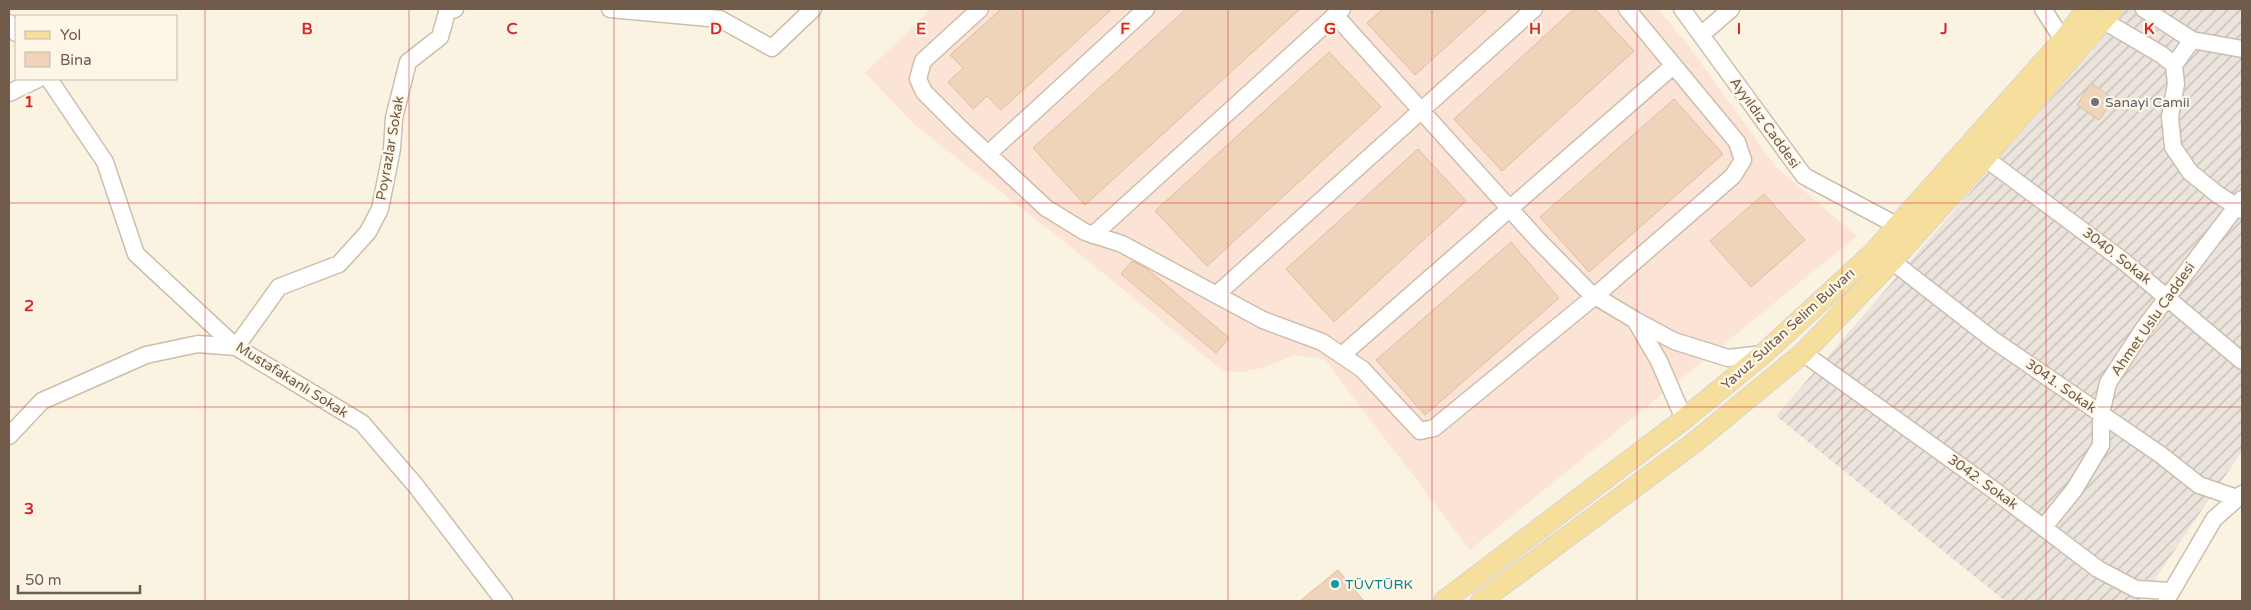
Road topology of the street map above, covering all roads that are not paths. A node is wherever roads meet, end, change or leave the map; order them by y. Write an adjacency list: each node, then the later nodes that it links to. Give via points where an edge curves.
1 (455, 9): 36 (street, Poyrazlar Sokak, via 447,12 440,37 408,62 394,118 392,150 380,209 368,232 339,264 279,287)
2 (610, 9): 3 (street, via 720,19 772,48)
3 (813, 9)
4 (980, 9): 25 (street, via 923,60 918,79 924,92)
5 (1146, 9): 25 (street)
6 (1534, 9): 24 (street)
7 (1627, 9): 20 (street)
8 (1682, 9): 15 (street, Ayyıldız Caddesi)
9 (1731, 9): 15 (street)
10 (2043, 9): 16 (street)
11 (2088, 9): 16 (main road, Yavuz Sultan Selim Bulvarı)
12 (2144, 9): 17 (street)
13 (1339, 12): 24 (street); 30 (street)
14 (2109, 15): 19 (street); 26 (main road, Yavuz Sultan Selim Bulvarı)
15 (1701, 35): 29 (street, Ayyıldız Caddesi, via 1804,176)
16 (2063, 40): 29 (main road, Yavuz Sultan Selim Bulvarı)
17 (2192, 40): 18 (street); 19 (street)
18 (2242, 49)
19 (2174, 65): 27 (street, via 2176,84 2170,117 2173,146 2190,172)
20 (1673, 66): 28 (street); 33 (street, via 1736,142 1742,160 1734,176)
21 (36, 80): 23 (street)
22 (50, 80): 36 (street, Mustafakanlı Sokak, via 105,162 136,254)
23 (9, 93)
24 (1422, 111): 28 (street); 32 (street)
25 (988, 154): 30 (street, via 1046,208)
26 (1985, 158): 31 (main road, Yavuz Sultan Selim Bulvarı); 34 (street, 3040. Sokak)
27 (2240, 205): 34 (street, Ahmet Uslu Caddesi, via 2188,267)
28 (1510, 209): 33 (street); 39 (street)
29 (1898, 226): 38 (main road, Yavuz Sultan Selim Bulvarı)
30 (1093, 235): 32 (street, via 1122,244)
31 (1892, 261): 37 (main road, Yavuz Sultan Selim Bulvarı); 41 (street, 3041. Sokak, via 1992,339)
32 (1216, 295): 39 (street, via 1263,320 1322,342)
33 (1594, 296): 35 (street); 39 (street, via 1434,428 1420,431 1362,369)
34 (2168, 297): 40 (street, 3040. Sokak); 41 (street, Ahmet Uslu Caddesi, via 2108,383)
35 (1635, 320): 38 (street, via 1674,341 1728,358); 42 (street, via 1659,361)
36 (236, 347): 43 (street, via 198,344 146,355 42,402); 47 (street, Mustafakanlı Sokak, via 362,423 416,486)
37 (1803, 353): 45 (street, 3042. Sokak); 49 (main road, Yavuz Sultan Selim Bulvarı, via 1695,442)
38 (1763, 354): 42 (main road, Yavuz Sultan Selim Bulvarı)
39 (1342, 355)
40 (2242, 361)
41 (2101, 414): 44 (street, 3041. Sokak, via 2198,485); 45 (street, Ahmet Uslu Caddesi, via 2101,445 2074,490)
42 (1684, 419): 48 (main road, Yavuz Sultan Selim Bulvarı)
43 (9, 436)
44 (2240, 496): 46 (street, via 2214,519)
45 (2044, 527): 46 (street, 3042. Sokak, via 2098,569 2136,589)
46 (2169, 596)
47 (504, 601)
48 (1444, 601)
49 (1481, 601)

